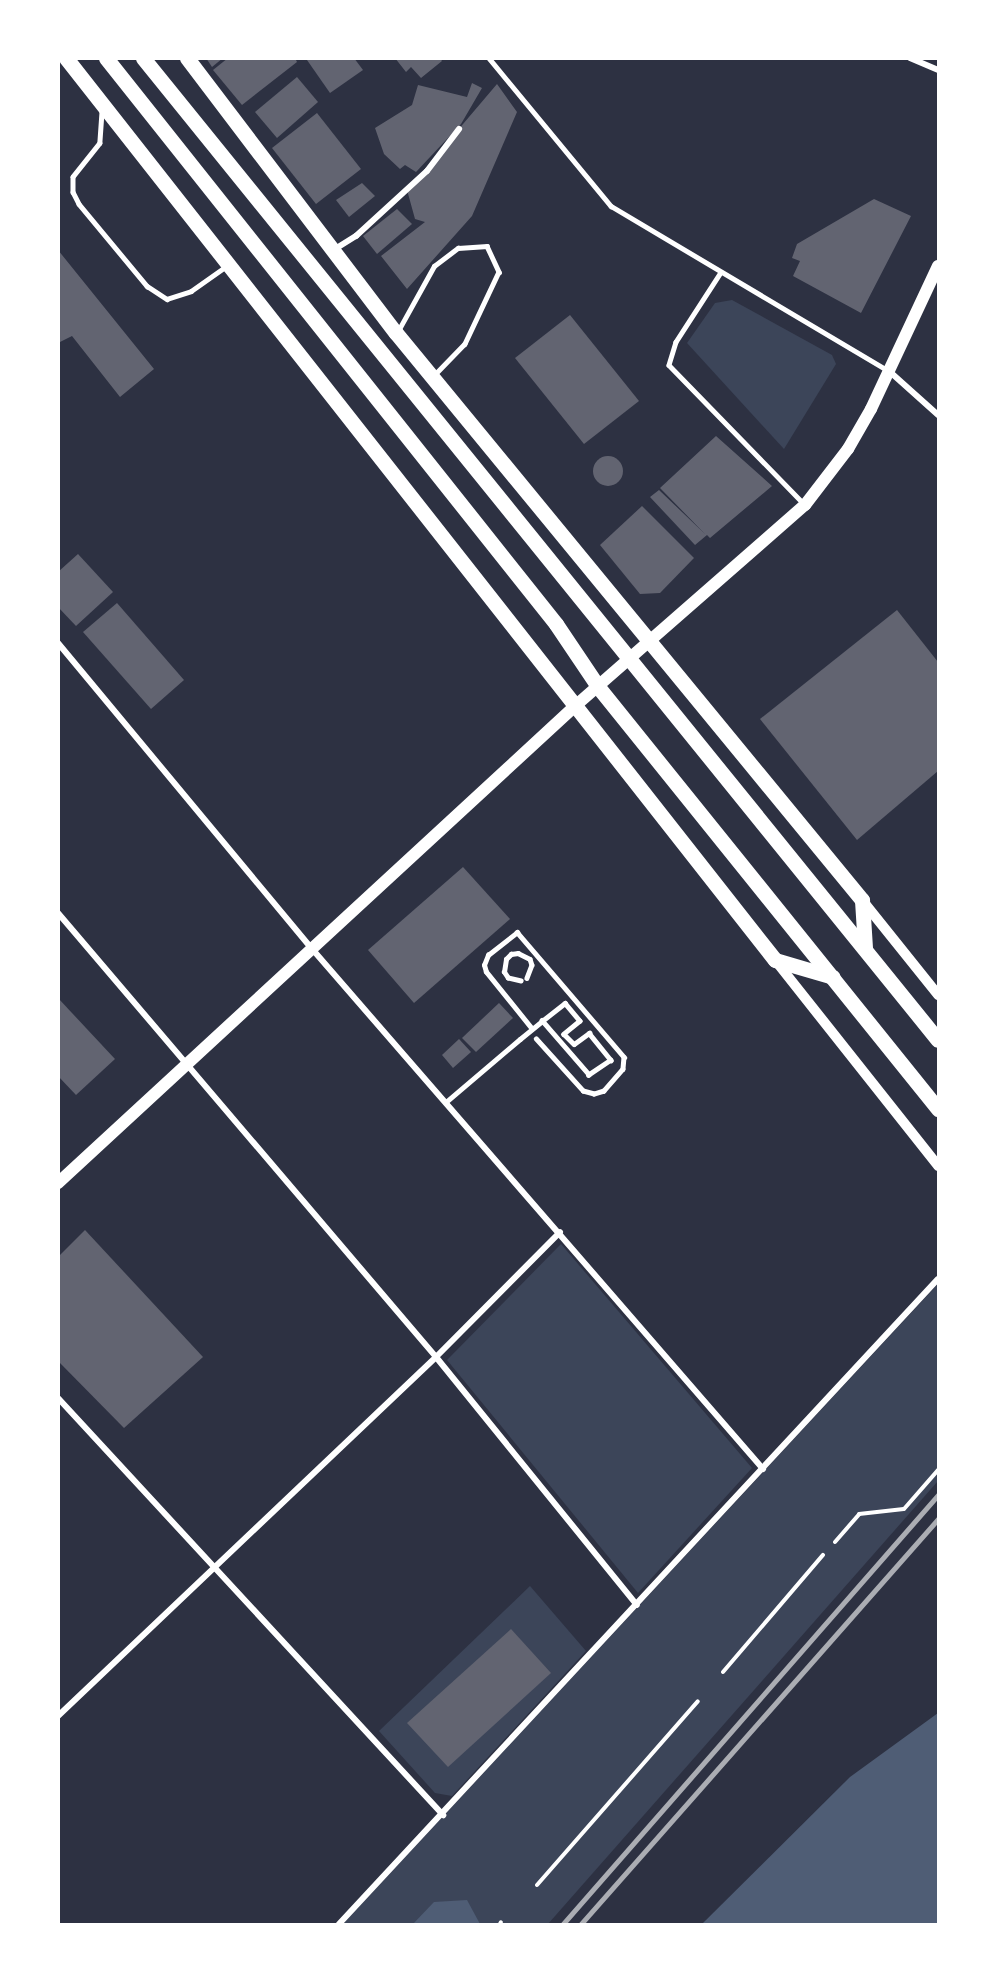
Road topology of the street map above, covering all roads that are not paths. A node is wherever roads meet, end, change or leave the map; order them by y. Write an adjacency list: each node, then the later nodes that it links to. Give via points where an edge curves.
1 (66, 58): 8 (main road)
2 (106, 58): 22 (main road, via 556,624)
3 (143, 58): 21 (main road)
4 (187, 58): 10 (main road)
5 (489, 58): 13 (lane, via 611,206)
6 (910, 58): 7 (street)
7 (939, 70)
8 (97, 97): 11 (main road); 11 (lane, via 103,115 102,135 73,177 73,192 79,204 147,286 167,299 190,291)
9 (459, 129): 10 (street, via 427,171 356,236)
10 (334, 250): 14 (main road)
11 (227, 266): 23 (main road, via 494,600)
12 (939, 266): 15 (main road)
13 (720, 274): 15 (lane); 18 (lane, via 676,342 669,365)
14 (396, 333): 16 (main road); 16 (lane, via 434,266 458,248 487,246 499,272 465,344)
15 (889, 371): 17 (street); 18 (main road, via 848,449)
16 (432, 377): 20 (main road)
17 (939, 415)
18 (805, 505): 20 (main road)
19 (58, 642): 27 (street)
20 (651, 643): 21 (main road); 24 (main road)
21 (632, 660): 22 (main road); 26 (main road)
22 (600, 688): 23 (main road); 29 (main road)
23 (574, 707): 27 (main road); 28 (main road)
24 (862, 900): 26 (main road); 32 (street)
25 (58, 913): 37 (street)
26 (865, 948): 36 (main road)
27 (312, 950): 37 (main road); 38 (street)
28 (775, 960): 29 (main road); 40 (street)
29 (832, 977): 39 (main road)
30 (527, 978): 31 (lane, via 532,966 530,959 511,954 504,972 508,978)
31 (521, 981)
32 (939, 995)
33 (542, 1021): 33 (lane, via 584,1072 594,1074 611,1060 588,1033 574,1044 564,1034 580,1021 565,1003); 34 (lane)
34 (532, 1029): 35 (lane, via 484,965 488,955 517,932 624,1057 623,1069 604,1091 583,1091); 38 (lane)
35 (536, 1039)
36 (939, 1040)
37 (186, 1066): 41 (main road); 44 (street)
38 (446, 1102): 42 (street)
39 (939, 1108)
40 (939, 1166)
41 (58, 1183)
42 (560, 1232): 44 (street); 46 (street)
43 (939, 1279): 46 (street)
44 (436, 1357): 47 (street); 48 (street)
45 (58, 1398): 47 (street)
46 (763, 1469): 48 (street)
47 (216, 1566): 49 (street); 50 (street)
48 (637, 1605): 50 (street)
49 (58, 1716)
50 (443, 1815): 51 (street)
51 (339, 1924)

